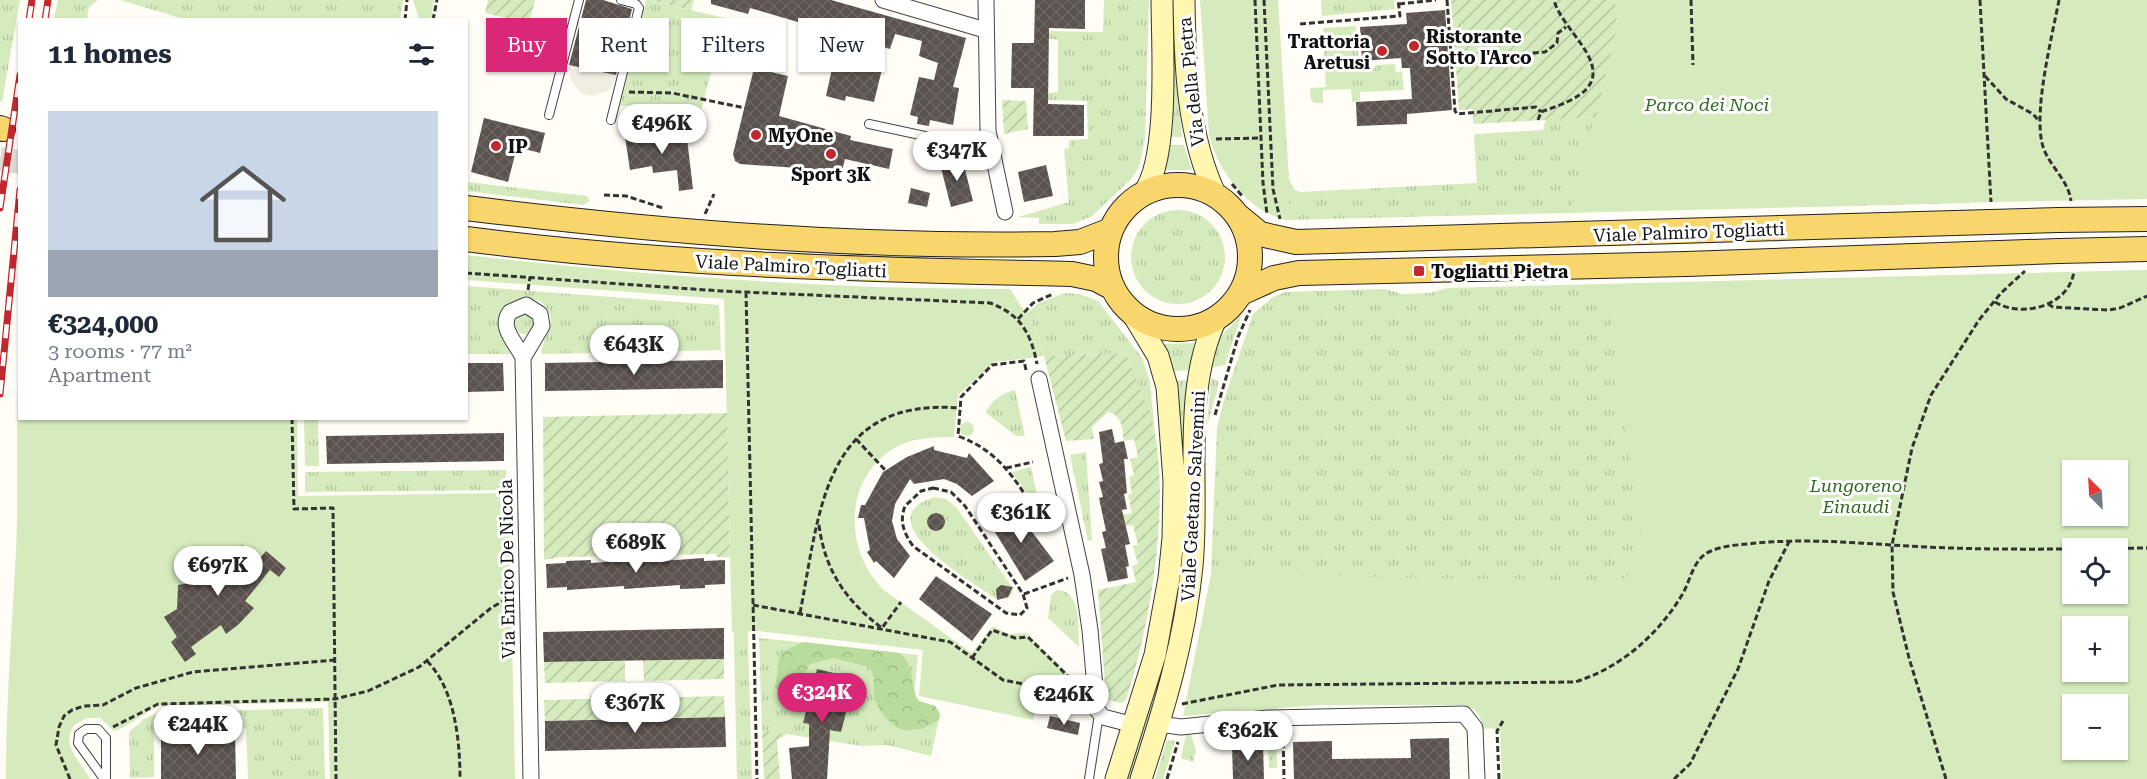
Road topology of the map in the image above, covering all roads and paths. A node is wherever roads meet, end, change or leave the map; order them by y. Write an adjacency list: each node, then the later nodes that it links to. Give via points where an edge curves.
1 (407, 0): 18 (path)
2 (437, 0): 19 (path)
3 (579, 0): 29 (lane)
4 (621, 0): 26 (lane, via 639,8)
5 (883, 0): 22 (street)
6 (986, 0): 22 (street)
7 (1162, 0): 39 (main road, Via della Pietra, via 1159,140 1151,179)
8 (1184, 0): 37 (main road, Via della Pietra, via 1193,128 1199,157)
9 (1255, 0): 34 (path)
10 (1264, 0): 50 (path, via 1273,189 1283,224)
11 (1436, 0): 17 (path)
12 (1447, 0): 23 (path)
13 (1554, 0): 21 (path)
14 (1691, 0): 24 (path)
15 (1980, 0): 25 (path)
16 (2059, 0): 32 (path)
17 (1399, 2): 20 (path, via 1400,16)
18 (405, 18)
19 (434, 18)
20 (1300, 24)
21 (1566, 27): 23 (path, via 1558,33 1557,43 1545,52); 28 (path, via 1586,47 1593,72 1583,93)
22 (985, 30): 36 (street)
23 (1452, 60): 28 (path, via 1457,114 1536,107)
24 (1693, 66)
25 (1984, 75): 32 (path, via 2006,99); 41 (path)
26 (619, 91): 27 (path, via 672,93); 30 (lane)
27 (744, 108)
28 (1541, 112): 31 (path)
29 (549, 115)
30 (611, 120)
31 (1538, 120)
32 (2040, 122): 45 (path, via 2049,161 2065,183)
33 (869, 124): 36 (lane)
34 (1262, 138): 35 (path); 48 (path)
35 (1207, 139)
36 (990, 150): 46 (street)
37 (1223, 188): 39 (main road, via 1183,185); 44 (main road, Viale Palmiro Togliatti); 44 (path)
38 (714, 194): 47 (path, via 706,214)
39 (1143, 194): 51 (main road, via 1124,210)
40 (604, 195): 43 (path, via 626,196)
41 (1991, 206)
42 (468, 207): 51 (main road, Viale Palmiro Togliatti, via 758,237 1055,244 1080,242)
43 (665, 208)
44 (1243, 210): 45 (main road, Viale Palmiro Togliatti, via 1260,234 1296,242); 61 (main road, via 1250,254)
45 (2065, 210): 49 (main road, Viale Palmiro Togliatti, bridge)
46 (1005, 212)
47 (696, 213)
48 (1265, 218)
49 (2147, 219)
50 (1275, 222)
51 (1111, 230): 57 (main road, via 1106,263)
52 (468, 239): 57 (main road, Viale Palmiro Togliatti, via 705,262 855,270 1072,274 1096,279)
53 (2147, 249): 61 (main road, Viale Palmiro Togliatti, bridge, via 1299,273 1274,278)
54 (2025, 269): 62 (path)
55 (2074, 271): 63 (path, via 2070,288 2062,298)
56 (468, 273): 59 (path)
57 (1113, 288): 64 (main road)
58 (1060, 291): 66 (path, via 1033,303)
59 (746, 292): 66 (path, via 973,300 1006,309); 85 (path)
60 (2147, 296): 63 (path, via 2109,310)
61 (1246, 300): 65 (main road); 71 (path)
62 (1995, 302): 63 (path, via 2012,309); 79 (path, via 1954,355 1931,395 1912,448)
63 (2048, 304)
64 (1132, 314): 65 (main road, via 1174,329 1193,328); 98 (main road, Viale Gaetano Salvemini, via 1158,356 1164,374 1174,481 1170,578 1155,655)
65 (1217, 317): 94 (main road, Viale Gaetano Salvemini, via 1200,373 1193,564 1182,638)
66 (1018, 318): 68 (path, via 1031,339)
67 (523, 358): 105 (street, Via Enrico De Nicola)
68 (1039, 375): 69 (path, via 1026,373 1024,361 992,365 961,397); 81 (street)
69 (960, 408): 72 (path, via 929,407 900,412); 74 (path, via 958,436 987,449)
70 (292, 420): 89 (path, via 294,509 333,508)
71 (1213, 423)
72 (856, 439): 75 (path); 77 (path, via 831,474)
73 (1033, 462): 74 (path)
74 (1006, 468): 76 (path)
75 (887, 472)
76 (1044, 519)
77 (818, 521): 86 (path); 87 (path, via 824,556 834,578 848,599)
78 (1790, 540): 79 (path); 94 (path, via 1732,546 1700,557 1682,595 1658,627 1627,657 1575,682 1278,685); 114 (path, via 1769,581 1733,680 1690,764)
79 (1892, 545): 80 (path); 115 (path, via 1893,592)
80 (2147, 548)
81 (1082, 575): 83 (path); 95 (street)
82 (515, 594): 90 (path, via 491,608)
83 (1023, 594): 83 (path, via 951,492 933,488 921,491 905,506 905,535 927,557 1006,613 1020,615 1026,608)
84 (901, 602): 87 (path)
85 (752, 605): 86 (path); 106 (path)
86 (800, 613): 87 (path)
87 (882, 628): 88 (path, via 950,642)
88 (972, 658): 91 (path, via 993,630 1015,638 1028,637); 92 (path, via 1003,680)
89 (334, 660): 93 (path); 101 (path, via 194,672 136,688 102,705 72,710 59,727 56,746)
90 (427, 661): 93 (path, via 389,683); 104 (path, via 451,708)
91 (1085, 690)
92 (1085, 696)
93 (335, 699): 100 (path, via 158,704); 103 (path)
94 (1165, 704): 99 (main road, Viale Gaetano Salvemini)
95 (1099, 714): 98 (street); 107 (lane)
96 (1282, 718): 99 (street); 111 (path); 112 (street, via 1464,714 1475,728)
97 (1503, 721): 113 (path, via 1497,730)
98 (1134, 725): 108 (main road, Viale Gaetano Salvemini)
99 (1165, 729): 109 (main road, Viale Gaetano Salvemini); 110 (path, via 1178,740)
100 (104, 734): 102 (lane); 102 (lane, via 90,728 82,731 78,739)
101 (70, 779)
102 (106, 779)
103 (336, 779)
104 (460, 779)
105 (531, 779)
106 (757, 779)
107 (1089, 779)
108 (1116, 779)
109 (1141, 779)
110 (1167, 779)
111 (1284, 779)
112 (1477, 779)
113 (1499, 779)
114 (1674, 779)
115 (1946, 779)

